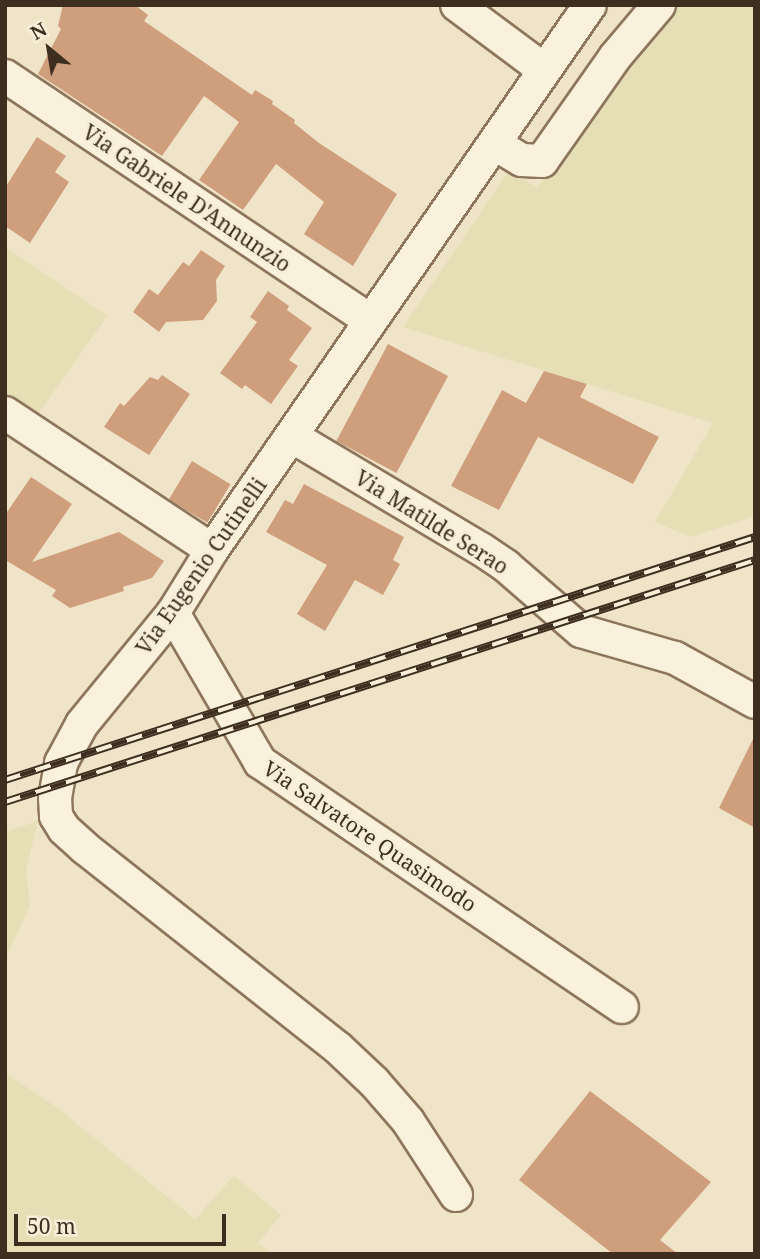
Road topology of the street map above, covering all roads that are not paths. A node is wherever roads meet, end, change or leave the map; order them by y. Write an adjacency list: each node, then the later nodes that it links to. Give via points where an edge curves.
1 (457, 5): 4 (street)
2 (590, 5): 4 (street, Via Eugenio Cutinelli)
3 (659, 5): 6 (street, via 615,57 542,161 522,160)
4 (543, 69): 6 (street, Via Eugenio Cutinelli)
5 (5, 76): 7 (street, Via Gabriele D'Annunzio)
6 (495, 144): 7 (street, Via Eugenio Cutinelli)
7 (370, 320): 9 (street, Via Eugenio Cutinelli)
8 (5, 413): 10 (street)
9 (293, 437): 10 (street, Via Eugenio Cutinelli); 12 (street, Via Matilde Serao, via 481,548 580,631 675,658)
10 (212, 550): 11 (street, Via Eugenio Cutinelli)
11 (173, 613): 13 (street, Via Salvatore Quasimodo, via 260,762); 14 (street, Via Eugenio Cutinelli, via 82,723 61,763 56,816 85,848 338,1048 408,1121)
12 (755, 702)
13 (622, 1007)
14 (456, 1195)

